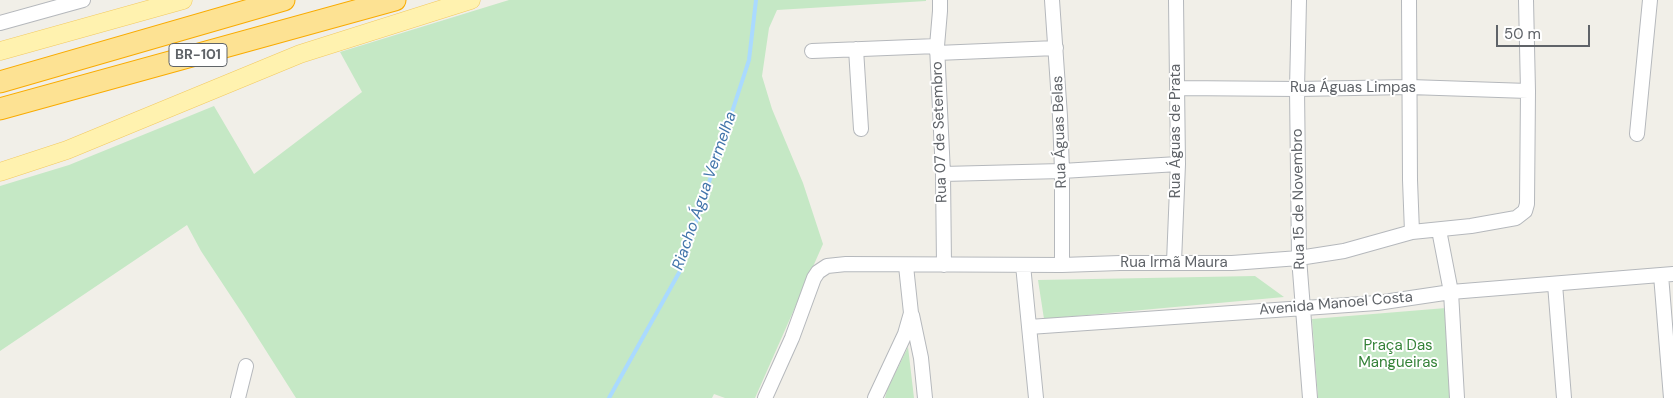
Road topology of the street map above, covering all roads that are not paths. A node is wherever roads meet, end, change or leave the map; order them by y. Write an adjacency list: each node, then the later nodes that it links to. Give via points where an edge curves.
1 (83, 0): 13 (street)
2 (182, 0): 18 (main road)
3 (284, 0): 19 (highway, BR-101)
4 (395, 0): 24 (highway, BR-101)
5 (471, 0): 29 (main road, via 300,54 67,150)
6 (940, 0): 16 (street, Rua 07 de Setembro)
7 (1052, 0): 14 (street, Rua Águas Belas)
8 (1176, 0): 20 (street, Rua Águas de Prata)
9 (1299, 0): 22 (street, Rua 15 de Novembro)
10 (1409, 0): 21 (street)
11 (1526, 0): 23 (street)
12 (1650, 0): 26 (street)
13 (0, 23)
14 (1056, 48): 16 (street); 28 (street, Rua Águas Belas)
15 (856, 49): 16 (street); 17 (street); 25 (street)
16 (937, 50): 30 (street, Rua 07 de Setembro)
17 (812, 51)
18 (0, 52)
19 (0, 82)
20 (1178, 88): 22 (street, Rua Águas Limpas); 27 (street, Rua Águas de Prata)
21 (1410, 88): 22 (street, Rua Águas Limpas); 23 (street, Rua Águas Limpas); 32 (street)
22 (1297, 89): 33 (street, Rua 15 de Novembro)
23 (1528, 91): 31 (street, Rua Irmã Maura, via 1525,211 1516,218)
24 (0, 109)
25 (861, 129)
26 (1638, 134)
27 (1178, 164): 28 (street); 34 (street, Rua Águas de Prata)
28 (1062, 171): 30 (street); 37 (street, Rua Águas Belas)
29 (0, 172)
30 (943, 174): 35 (street, Rua 07 de Setembro)
31 (1439, 230): 32 (street, Rua Irmã Maura); 41 (street)
32 (1412, 232): 33 (street, Rua Irmã Maura, via 1344,251)
33 (1299, 258): 34 (street, Rua Irmã Maura, via 1232,263); 42 (street, Rua 15 de Novembro)
34 (1174, 262): 37 (street, Rua Irmã Maura)
35 (944, 265): 36 (street, Rua Irmã Maura); 38 (street, Rua Irmã Maura)
36 (1023, 265): 37 (street, Rua Irmã Maura); 44 (street)
37 (1062, 265)
38 (906, 266): 43 (street); 47 (street, Rua Irmã Maura, via 846,264 827,266 818,272)
39 (1667, 274): 40 (street, Avenida Manoel Costa); 54 (street)
40 (1555, 284): 41 (street, Avenida Manoel Costa); 53 (street)
41 (1451, 292): 42 (street, Avenida Manoel Costa, via 1376,303); 52 (street)
42 (1302, 307): 44 (street, Avenida Manoel Costa); 51 (street, Rua 15 de Novembro)
43 (911, 313): 48 (street, via 905,334); 49 (street, via 921,358)
44 (1029, 327): 50 (street)
45 (246, 366): 46 (street)
46 (238, 398)
47 (765, 398)
48 (875, 398)
49 (925, 398)
50 (1036, 398)
51 (1310, 398)
52 (1457, 398)
53 (1564, 398)
54 (1671, 398)

